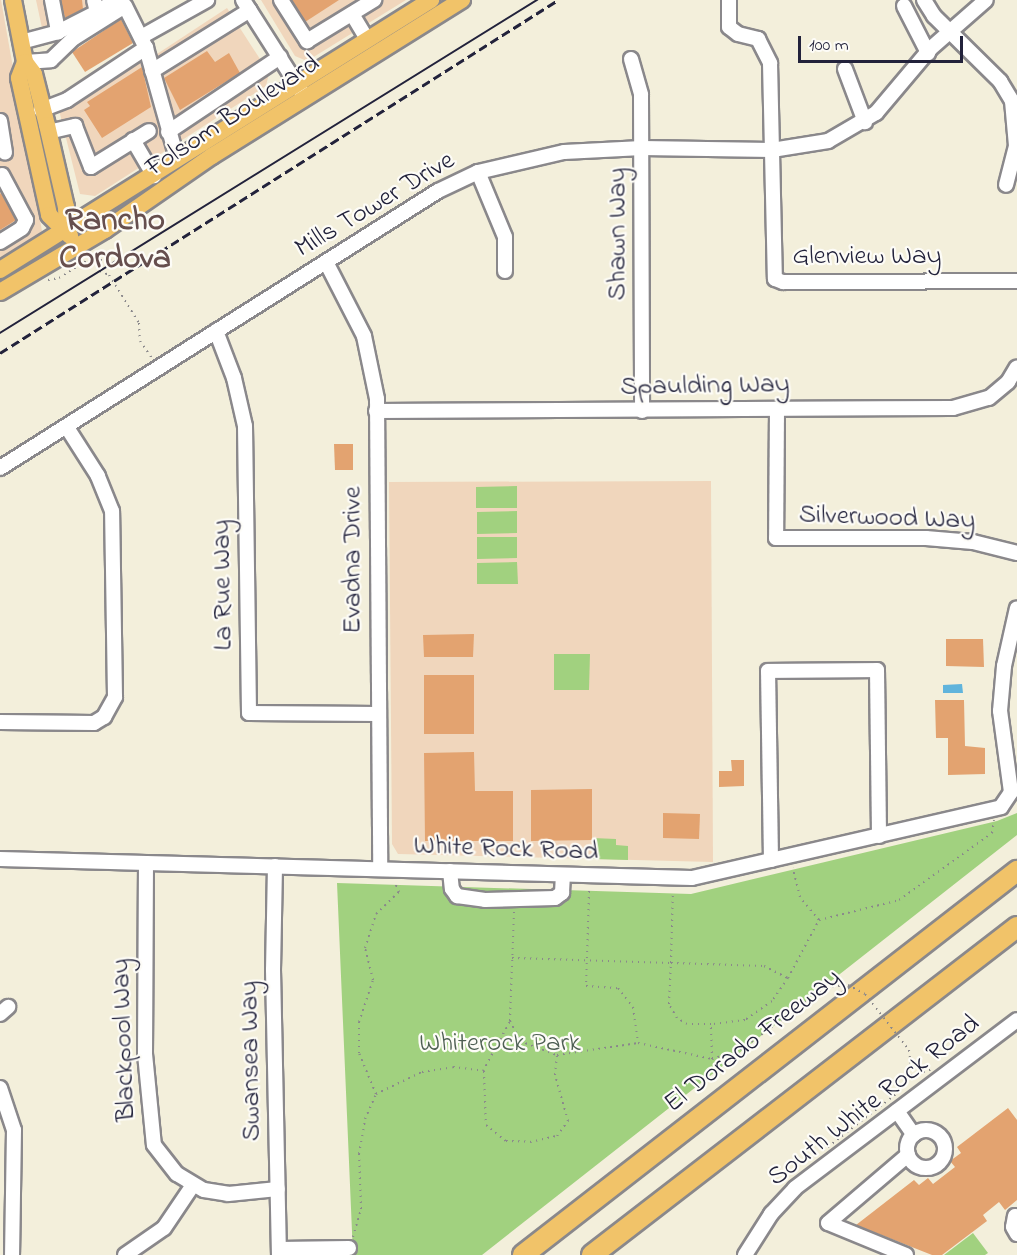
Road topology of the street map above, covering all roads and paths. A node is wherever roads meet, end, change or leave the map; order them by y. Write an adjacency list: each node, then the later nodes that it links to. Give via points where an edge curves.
1 (13, 0): 19 (main road)
2 (52, 0): 17 (street)
3 (116, 0): 13 (street)
4 (207, 0): 20 (street)
5 (281, 0): 15 (street, via 307,41)
6 (374, 0): 15 (street)
7 (431, 0): 18 (main road, Folsom Boulevard)
8 (462, 0): 27 (main road, Folsom Boulevard)
9 (729, 0): 36 (street, via 729,27 738,34 758,39 770,63)
10 (924, 0): 16 (street)
11 (986, 0): 16 (street, Mills Tower Drive)
12 (246, 5): 22 (street); 26 (street)
13 (96, 6): 17 (street)
14 (904, 6): 21 (street)
15 (352, 14): 18 (street)
16 (950, 30): 21 (street, Mills Tower Drive); 42 (street, via 1000,81 1012,101 1016,146)
17 (58, 32): 19 (street)
18 (367, 39): 27 (main road, Folsom Boulevard)
19 (21, 42): 24 (main road)
20 (143, 43): 24 (street, via 125,6 74,38 51,60); 26 (street); 28 (street, via 67,100)
21 (928, 53): 30 (street, Mills Tower Drive, via 895,94)
22 (280, 57): 27 (street); 33 (street)
23 (631, 59): 35 (street, Shawn Way, via 641,95)
24 (25, 62): 28 (main road, via 34,74); 43 (main road, via 19,78 49,215)
25 (845, 69): 30 (street)
26 (152, 71): 33 (street)
27 (301, 91): 38 (main road, Folsom Boulevard); 45 (main road, Folsom Boulevard)
28 (41, 110): 32 (main road)
29 (0, 121): 37 (street)
30 (865, 122): 36 (street, Mills Tower Drive, via 815,145)
31 (149, 130): 34 (street)
32 (48, 132): 34 (street, via 75,126 91,167); 43 (main road, via 66,207)
33 (168, 132): 38 (street)
34 (133, 140): 41 (street)
35 (642, 148): 36 (street, Mills Tower Drive); 39 (street, Mills Tower Drive, via 542,156); 57 (street, Shawn Way)
36 (772, 150): 50 (street, Glenview Way, via 775,279)
37 (4, 153)
38 (177, 158): 41 (main road, Folsom Boulevard)
39 (478, 172): 46 (street, Mills Tower Drive, via 438,191); 48 (street, via 504,237)
40 (2, 175): 44 (street, via 26,220 22,228)
41 (154, 177): 43 (main road, Folsom Boulevard)
42 (1006, 185)
43 (67, 230): 45 (main road); 47 (main road, Folsom Boulevard)
44 (0, 242)
45 (77, 247): 51 (main road, Folsom Boulevard)
46 (326, 262): 52 (street, Mills Tower Drive); 56 (street, Evadna Drive, via 363,336 371,360)
47 (0, 270)
48 (505, 271)
49 (44, 280): 54 (path, via 59,278 90,258 101,259 100,271 109,275 124,298 139,323 140,341)
50 (1017, 280)
51 (0, 292)
52 (216, 332): 54 (street, Mills Tower Drive); 62 (street, La Rue Way, via 234,378 245,426 249,713)
53 (1017, 367): 55 (street, Spaulding Way, via 999,391 965,407)
54 (159, 368): 58 (street, Mills Tower Drive)
55 (777, 409): 57 (street, Spaulding Way); 60 (street, Silverwood Way, via 776,538 926,538 973,542)
56 (376, 411): 57 (street, Spaulding Way); 62 (street, Evadna Drive)
57 (642, 411)
58 (66, 426): 59 (street, Mills Tower Drive); 63 (street, via 98,476 112,511 115,697 104,717 94,723)
59 (0, 468)
60 (1017, 553)
61 (1017, 608): 64 (street, via 1004,666 1000,711)
62 (378, 714): 71 (street, Evadna Drive)
63 (0, 722)
64 (1012, 770): 66 (street, White Rock Road, via 1011,792 1001,807)
65 (994, 820): 80 (path, via 992,833 899,900)
66 (879, 836): 68 (street, White Rock Road); 68 (street, via 877,670 768,671)
67 (0, 859): 69 (street, White Rock Road)
68 (771, 860): 75 (street, White Rock Road, via 692,878)
69 (146, 863): 70 (street, White Rock Road); 104 (street, Blackpool Way, via 144,997 149,1121 161,1155)
70 (275, 866): 71 (street, White Rock Road); 105 (street, Swansea Way)
71 (380, 868): 73 (street, White Rock Road)
72 (793, 868): 80 (path, via 800,897)
73 (450, 871): 75 (street, White Rock Road); 75 (street, via 454,893 475,899 551,900 562,893)
74 (1017, 871): 112 (highway, El Dorado Freeway)
75 (563, 875)
76 (396, 883): 98 (path, via 399,892 376,914 365,948 373,980 359,1022 359,1053)
77 (589, 891): 83 (path)
78 (673, 891): 84 (path)
79 (514, 906): 82 (path)
80 (819, 920): 85 (path)
81 (1017, 927): 113 (highway)
82 (512, 958): 83 (path); 87 (path)
83 (586, 961): 84 (path); 90 (path, via 586,986 618,988 633,1007)
84 (671, 963): 85 (path, via 764,966); 88 (path, via 669,1004 677,1018 687,1023)
85 (788, 978): 88 (path, via 772,1001 745,1020)
86 (1017, 1020): 100 (street, South White Rock Road)
87 (510, 1022): 89 (path); 91 (path)
88 (711, 1024): 93 (path)
89 (520, 1041): 91 (path); 92 (path)
90 (638, 1043): 92 (path); 93 (path)
91 (498, 1044): 95 (path)
92 (557, 1055): 95 (path, via 555,1075 568,1121 557,1136 539,1140 506,1141 486,1125)
93 (712, 1059): 96 (path, bridge, via 742,1049 817,993 838,984 865,994 909,1050)
94 (934, 1069): 96 (path)
95 (483, 1071): 98 (path, via 453,1067 422,1072)
96 (912, 1076): 102 (path, bridge, via 900,1091)
97 (0, 1088): 99 (street)
98 (376, 1094): 108 (path, via 365,1119 359,1154 361,1209)
99 (5, 1110): 110 (street, via 14,1130)
100 (897, 1111): 101 (street); 114 (street, South White Rock Road, via 790,1193 762,1226)
101 (914, 1135): 103 (street); 103 (street, via 939,1129 945,1151 938,1164 924,1168)
102 (824, 1150)
103 (908, 1155): 115 (street, via 828,1223)
104 (193, 1185): 105 (street, Blackpool Way, via 228,1194); 111 (street, via 164,1228)
105 (278, 1189): 109 (street, Swansea Way)
106 (1015, 1216): 107 (street, via 1013,1227)
107 (1017, 1234)
108 (349, 1248): 109 (street)
109 (279, 1252)
110 (12, 1255)
111 (125, 1255)
112 (523, 1255)
113 (592, 1255)
114 (745, 1255)
115 (906, 1255)

